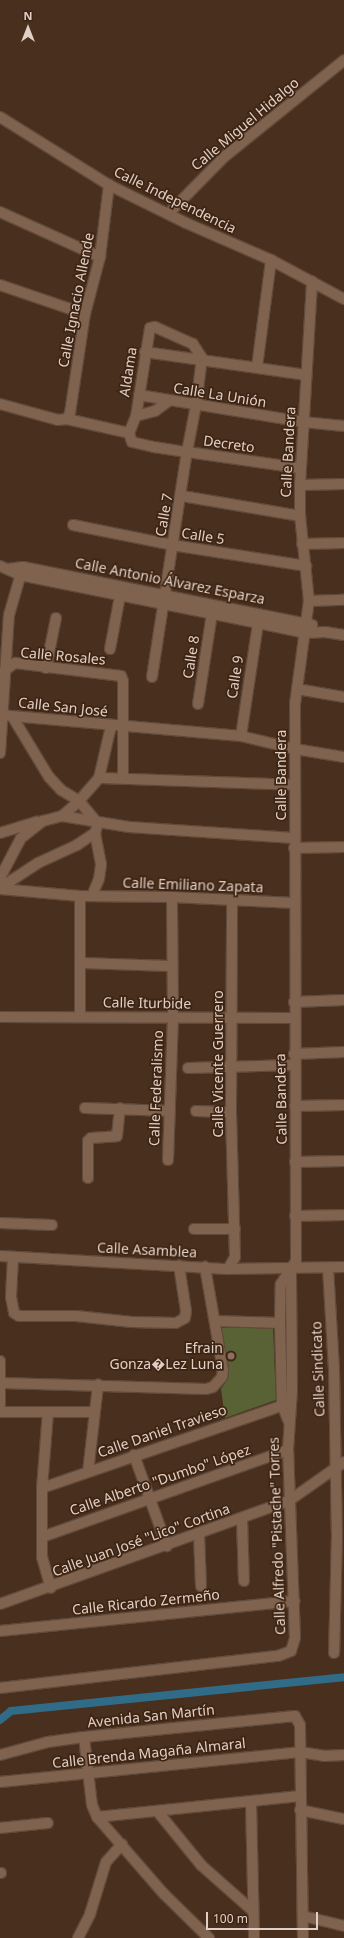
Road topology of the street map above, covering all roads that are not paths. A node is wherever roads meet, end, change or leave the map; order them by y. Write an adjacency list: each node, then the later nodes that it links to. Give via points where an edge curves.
1 (344, 60): 5 (street, Calle Miguel Hidalgo, via 224,157)
2 (0, 117): 3 (street, Calle Independencia)
3 (109, 185): 5 (street, Calle Independencia); 6 (street, Calle Ignacio Allende)
4 (0, 212): 6 (street)
5 (168, 214): 7 (street, Calle Independencia)
6 (100, 256): 11 (street, Calle Ignacio Allende)
7 (271, 260): 8 (street, Calle Independencia); 14 (street)
8 (312, 281): 10 (street, Calle Independencia); 15 (street, Calle Bandera)
9 (0, 285): 11 (street)
10 (344, 299)
11 (85, 314): 21 (street, Calle Ignacio Allende)
12 (145, 352): 13 (street); 13 (street, Aldama, via 152,327 193,344); 16 (street, Aldama)
13 (202, 358): 14 (street); 19 (street, Calle 7)
14 (257, 367): 15 (street)
15 (306, 375): 22 (street, Calle Bandera)
16 (139, 395): 17 (street, Calle La Unión); 20 (street, Aldama)
17 (169, 401): 19 (street, Calle La Unión); 20 (street, via 155,411)
18 (0, 404): 21 (street, via 58,420)
19 (196, 405): 22 (street, Calle La Unión); 25 (street, Calle 7)
20 (136, 416): 24 (street, Aldama)
21 (67, 419): 24 (street)
22 (303, 422): 23 (street, Calle La Unión); 26 (street, Calle Bandera)
23 (344, 426)
24 (129, 433): 25 (street, Decreto, via 132,442)
25 (187, 452): 26 (street, Decreto); 29 (street, Calle 7)
26 (300, 468): 28 (street, Calle Bandera)
27 (344, 484): 28 (street)
28 (300, 485): 30 (street, Calle Bandera)
29 (182, 496): 30 (street); 34 (street, Calle 7)
30 (300, 516): 33 (street, Calle Bandera)
31 (73, 525): 34 (street, Calle 5)
32 (344, 542): 33 (street)
33 (302, 544): 35 (street, Calle Bandera)
34 (172, 545): 35 (street, Calle 5); 39 (street, Calle 7)
35 (306, 566): 41 (street, Calle Bandera)
36 (4, 568): 37 (street, Calle Antonio Álvarez Esparza)
37 (22, 571): 38 (street, Calle Antonio Álvarez Esparza); 39 (street, Calle Antonio Álvarez Esparza); 48 (street, via 8,614)
38 (120, 596): 39 (street, Calle Antonio Álvarez Esparza); 47 (street)
39 (165, 599): 42 (street, Calle Antonio Álvarez Esparza); 45 (street, Calle Antonio Álvarez Esparza); 52 (street, Calle 7)
40 (344, 600): 41 (street)
41 (309, 601): 45 (street, Calle Bandera)
42 (212, 614): 44 (street, Calle Antonio Álvarez Esparza); 55 (street, Calle 8)
43 (56, 618): 50 (street)
44 (258, 623): 45 (street, Calle Antonio Álvarez Esparza); 59 (street, Calle 9)
45 (307, 628): 46 (street, Calle Antonio Álvarez Esparza); 53 (street, Calle Bandera)
46 (344, 635)
47 (110, 649)
48 (8, 652): 49 (street); 51 (street)
49 (15, 663): 50 (street, Calle Rosales); 51 (street, Calle Rosales)
50 (46, 668): 58 (street, Calle Rosales, via 121,676 124,681)
51 (4, 671): 56 (street)
52 (152, 676)
53 (297, 689): 54 (street); 60 (street, Calle Bandera)
54 (344, 697)
55 (198, 704)
56 (5, 716): 57 (street, Calle San José); 61 (street); 66 (street, via 49,778 61,790)
57 (111, 726): 58 (street, Calle San José); 63 (street)
58 (123, 727): 59 (street, Calle San José); 64 (street)
59 (241, 736): 60 (street, Calle San José)
60 (295, 750): 62 (street, Calle San José); 65 (street, Calle Bandera)
61 (0, 753)
62 (344, 757)
63 (99, 778): 64 (street); 66 (street)
64 (120, 778): 65 (street)
65 (295, 785): 71 (street, Calle Bandera)
66 (79, 801): 67 (street); 69 (street)
67 (62, 816): 68 (street); 69 (street)
68 (43, 821): 70 (street); 73 (street, via 21,838)
69 (96, 828): 71 (street); 74 (street, via 77,845 38,864); 76 (street, via 101,864 99,879)
70 (0, 832)
71 (294, 843): 72 (street); 79 (street, Calle Bandera)
72 (344, 847)
73 (0, 878)
74 (0, 889): 75 (street, Calle Emiliano Zapata)
75 (80, 896): 76 (street, Calle Emiliano Zapata); 80 (street)
76 (92, 896): 77 (street, Calle Emiliano Zapata)
77 (172, 897): 78 (street, Calle Emiliano Zapata); 81 (street, Calle Federalismo)
78 (232, 900): 79 (street, Calle Emiliano Zapata); 87 (street, Calle Vicente Guerrero)
79 (294, 903): 83 (street, Calle Bandera)
80 (80, 963): 81 (street); 84 (street)
81 (170, 966): 86 (street, Calle Federalismo)
82 (344, 1000): 83 (street)
83 (294, 1002): 88 (street, Calle Bandera)
84 (80, 1016): 85 (street, Calle Iturbide); 86 (street, Calle Iturbide)
85 (0, 1017)
86 (173, 1017): 87 (street, Calle Iturbide); 98 (street, Calle Federalismo)
87 (232, 1018): 88 (street, Calle Iturbide); 92 (street, Calle Vicente Guerrero)
88 (294, 1018): 90 (street, Calle Bandera)
89 (344, 1052): 90 (street)
90 (294, 1054): 91 (street, Calle Bandera)
91 (295, 1065): 92 (street); 95 (street, Calle Bandera)
92 (231, 1066): 93 (street); 100 (street, Calle Vicente Guerrero)
93 (188, 1068)
94 (344, 1105): 95 (street)
95 (295, 1106): 103 (street, Calle Bandera)
96 (85, 1108): 97 (street)
97 (120, 1108): 98 (street); 104 (street, via 117,1136 92,1138 88,1141)
98 (170, 1111): 101 (street, Calle Federalismo)
99 (196, 1111): 100 (street)
100 (231, 1112): 110 (street, Calle Vicente Guerrero)
101 (168, 1160)
102 (344, 1161): 103 (street)
103 (295, 1162): 106 (street, Calle Bandera)
104 (88, 1178)
105 (344, 1215): 106 (street)
106 (295, 1216): 118 (street, Calle Bandera, via 296,1261)
107 (0, 1223): 108 (street)
108 (52, 1225)
109 (194, 1229): 110 (street)
110 (235, 1229): 117 (street, Calle Vicente Guerrero, via 235,1256)
111 (0, 1256): 112 (street, Calle Asamblea)
112 (13, 1257): 113 (street, Calle Asamblea); 113 (street, via 11,1297 14,1313 19,1316 76,1316 132,1322 176,1323 185,1318 186,1311)
113 (179, 1266): 114 (street, Calle Asamblea)
114 (205, 1267): 117 (street, Calle Asamblea); 119 (street)
115 (344, 1267): 116 (street, Calle Asamblea)
116 (328, 1268): 118 (street, Calle Asamblea); 132 (street, Calle Sindicato, via 334,1369)
117 (228, 1269): 118 (street, Calle Asamblea)
118 (292, 1271): 120 (street, Calle Alfredo "Pistache" Torres, via 282,1284); 124 (street, Calle Alfredo "Pistache" Torres)
119 (215, 1321): 120 (street); 123 (street, via 223,1370 222,1377 213,1387)
120 (280, 1323): 124 (street, Calle Alfredo "Pistache" Torres)
121 (0, 1361): 122 (street)
122 (2, 1383): 123 (street); 125 (street)
123 (98, 1384): 128 (street)
124 (287, 1404): 129 (street, Calle Alfredo "Pistache" Torres); 130 (street, Calle Daniel Travieso)
125 (0, 1405)
126 (0, 1412): 127 (street)
127 (48, 1412): 128 (street); 134 (street)
128 (94, 1412): 133 (street)
129 (288, 1450): 135 (street, Calle Alberto "Dumbo" López); 136 (street, Calle Alfredo "Pistache" Torres)
130 (134, 1455): 133 (street, Calle Daniel Travieso); 135 (street)
131 (344, 1462): 132 (street, Calle Juan José "Lico" Cortina)
132 (334, 1469): 136 (street, Calle Juan José "Lico" Cortina); 141 (street, Calle Sindicato)
133 (88, 1472): 134 (street, Calle Daniel Travieso)
134 (42, 1488): 139 (street)
135 (150, 1499): 139 (street, Calle Alberto "Dumbo" López); 140 (street)
136 (290, 1500): 137 (street, Calle Juan José "Lico" Cortina); 145 (street, Calle Alfredo "Pistache" Torres)
137 (242, 1519): 138 (street, Calle Juan José "Lico" Cortina); 142 (street)
138 (199, 1534): 140 (street, Calle Juan José "Lico" Cortina); 143 (street)
139 (42, 1537): 144 (street, via 42,1562)
140 (167, 1546): 144 (street, Calle Juan José "Lico" Cortina)
141 (339, 1575): 148 (street, Calle Sindicato)
142 (244, 1580)
143 (201, 1586)
144 (51, 1588): 146 (street, Calle Juan José "Lico" Cortina)
145 (294, 1601): 147 (street, Calle Ricardo Zermeño); 149 (street, Calle Alfredo "Pistache" Torres, via 295,1638 291,1651 278,1656)
146 (0, 1604)
147 (0, 1631)
148 (334, 1653)
149 (0, 1688)
150 (84, 1737): 151 (street, Avenida San Martín, via 289,1716 297,1718 300,1725); 152 (street, Avenida San Martín, via 48,1742); 154 (street)
151 (300, 1752): 153 (street, Calle Brenda Magaña Almaral, via 324,1756); 154 (street, Calle Brenda Magaña Almaral); 156 (street)
152 (0, 1755)
153 (344, 1755)
154 (88, 1774): 155 (street, Calle Brenda Magaña Almaral); 160 (street, via 92,1805)
155 (0, 1782)
156 (300, 1796): 157 (street); 158 (street)
157 (252, 1802): 159 (street); 165 (street)
158 (300, 1810): 161 (street); 166 (street)
159 (158, 1812): 160 (street); 165 (street, via 202,1865)
160 (97, 1817): 164 (street)
161 (344, 1819)
162 (48, 1823): 163 (street)
163 (0, 1828)
164 (122, 1844): 168 (street, via 106,1862 96,1897); 169 (street, via 164,1894)
165 (253, 1912): 170 (street)
166 (303, 1916): 167 (street); 171 (street)
167 (344, 1926)
168 (78, 1938)
169 (209, 1938)
170 (254, 1938)
171 (303, 1938)

